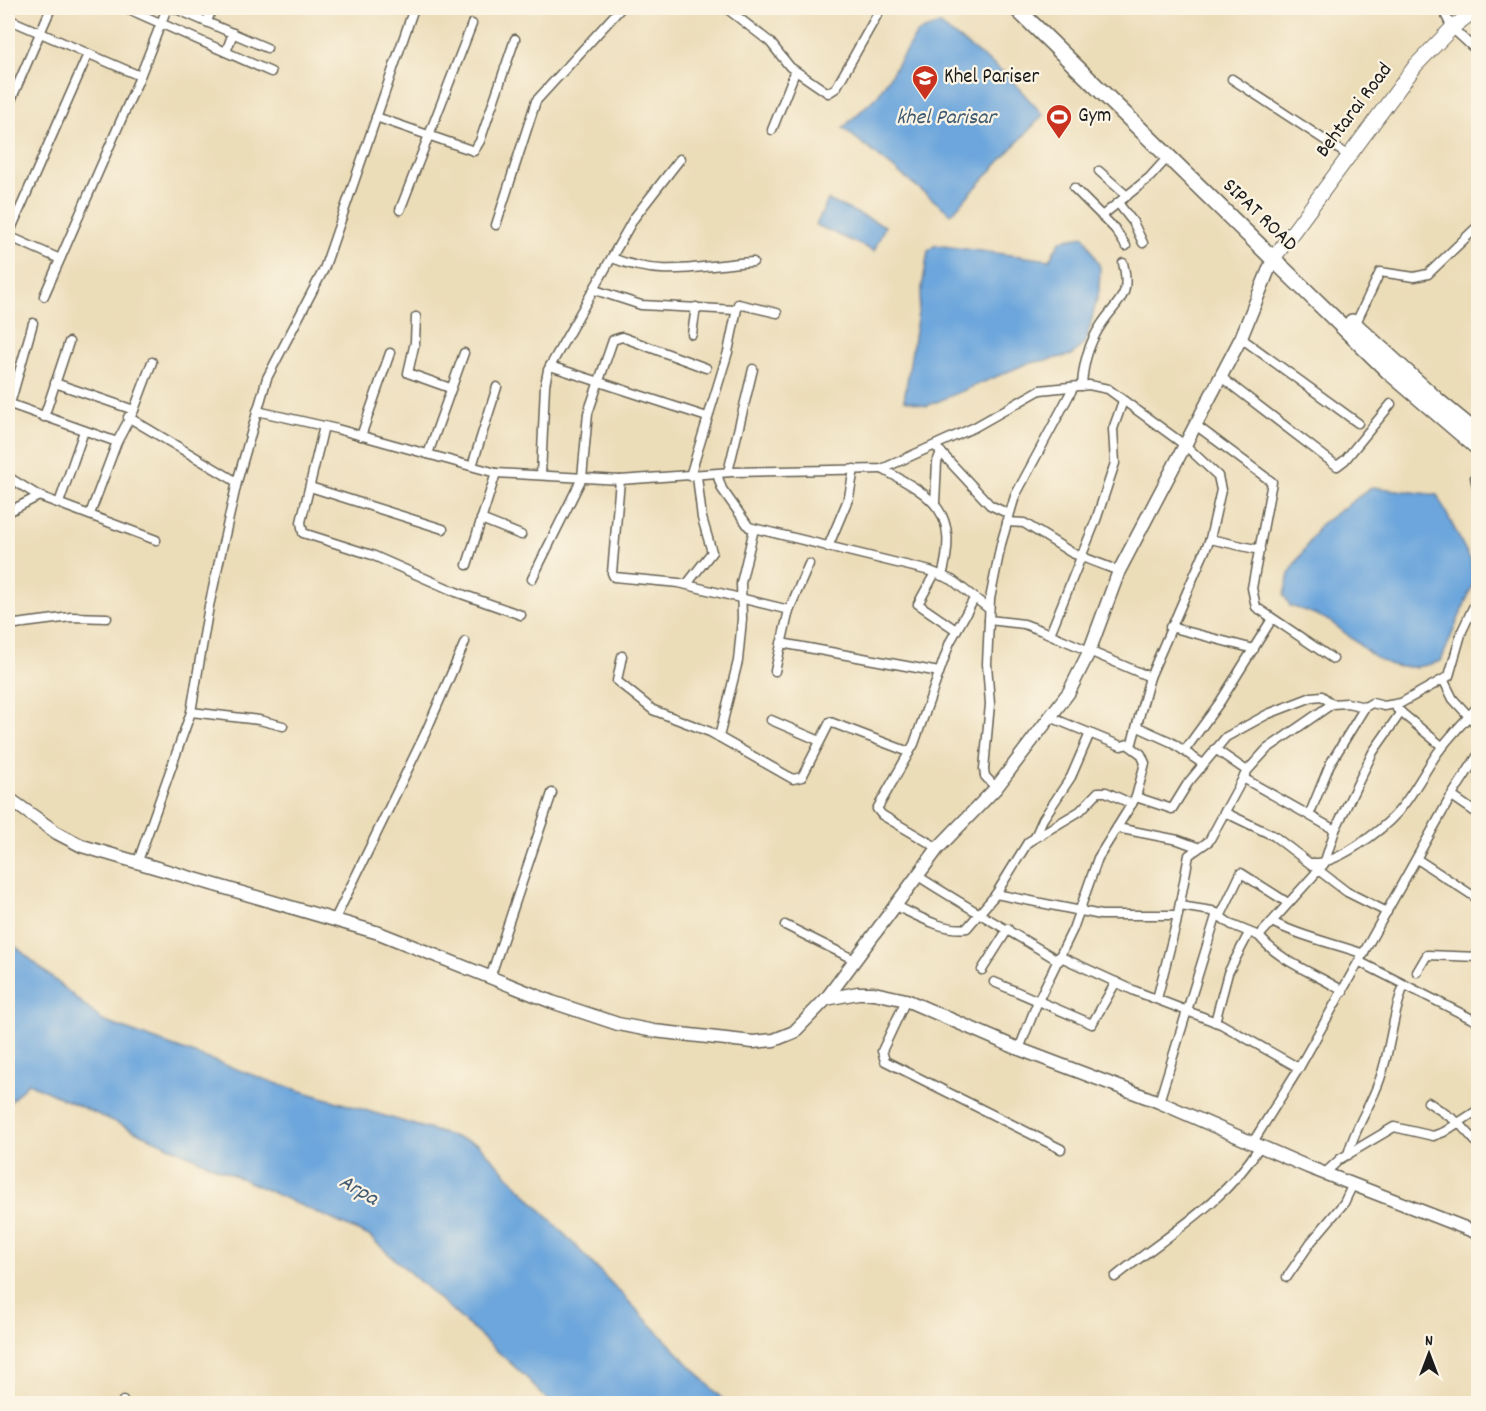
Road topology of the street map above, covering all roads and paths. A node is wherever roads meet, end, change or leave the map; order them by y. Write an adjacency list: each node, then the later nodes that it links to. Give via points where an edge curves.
1 (51, 8): 19 (street)
2 (126, 8): 16 (street)
3 (166, 8): 16 (street)
4 (174, 8): 15 (street)
5 (212, 8): 15 (street)
6 (414, 8): 31 (street)
7 (621, 8): 43 (street, via 536,101)
8 (726, 8): 27 (street, via 770,42)
9 (881, 8): 27 (street, via 832,92 824,92)
10 (1016, 8): 35 (highway, SIPAT ROAD)
11 (1030, 8): 48 (highway, SIPAT ROAD)
12 (1442, 8): 18 (street)
13 (1478, 8): 18 (main road, Behtarai Road)
14 (8, 19): 19 (street)
15 (207, 22): 20 (street)
16 (161, 23): 23 (street); 28 (street)
17 (472, 24): 33 (street)
18 (1452, 28): 24 (street); 34 (main road, Behtarai Road, via 1416,65)
19 (40, 33): 25 (street); 30 (street)
20 (233, 33): 22 (street); 23 (street)
21 (515, 39): 33 (street, via 477,148 469,151)
22 (267, 48)
23 (226, 52): 26 (street)
24 (1479, 52)
25 (88, 54): 28 (street); 45 (street)
26 (270, 72)
27 (795, 72): 32 (street)
28 (140, 76): 50 (street)
29 (1232, 79): 34 (street)
30 (8, 108)
31 (376, 117): 33 (street); 78 (street, via 324,269 267,378)
32 (772, 130)
33 (429, 137): 41 (street)
34 (1348, 156): 48 (main road, Behtarai Road)
35 (1168, 157): 39 (street); 48 (highway, SIPAT ROAD)
36 (680, 159): 49 (street, via 644,203)
37 (1099, 171): 39 (street)
38 (1074, 188): 42 (street)
39 (1127, 196): 40 (street)
40 (1118, 203): 42 (street); 46 (street)
41 (400, 210)
42 (1103, 216): 47 (street)
43 (496, 225)
44 (1479, 226): 60 (street, via 1428,274 1414,277 1380,272)
45 (8, 236): 50 (street)
46 (1143, 243)
47 (1126, 246)
48 (1276, 255): 60 (highway, SIPAT ROAD); 62 (street); 90 (highway, SIPAT ROAD, via 1388,371)
49 (612, 258): 51 (street, via 651,270); 53 (street)
50 (60, 259): 54 (street)
51 (753, 262)
52 (1123, 263): 74 (street, via 1126,288 1113,313 1099,327)
53 (595, 290): 55 (street, via 641,305); 67 (street)
54 (44, 296)
55 (696, 307): 56 (street); 61 (street)
56 (736, 310): 57 (street, via 742,303); 81 (street, via 731,341)
57 (777, 313)
58 (416, 316): 75 (street, via 414,352 408,373)
59 (33, 323): 80 (street, via 9,400)
60 (1355, 325): 86 (highway, SIPAT ROAD)
61 (692, 334)
62 (1241, 338): 70 (street); 82 (street)
63 (69, 342): 71 (street)
64 (390, 353): 87 (street)
65 (464, 354): 75 (street)
66 (152, 362): 79 (street)
67 (550, 366): 72 (street); 100 (street, via 545,386)
68 (706, 368): 72 (street, via 618,337 613,340)
69 (753, 369): 97 (street)
70 (1221, 377): 77 (street, via 1337,466); 84 (street)
71 (55, 383): 79 (street); 80 (street)
72 (598, 383): 81 (street); 103 (street, via 588,413)
73 (497, 387): 93 (street)
74 (1077, 387): 76 (street, via 1108,389); 91 (street, via 1040,390); 113 (street, via 1021,481)
75 (450, 388): 92 (street)
76 (1123, 401): 89 (street); 122 (street, via 1113,429 1115,463)
77 (1391, 404)
78 (257, 411): 83 (street); 105 (street)
79 (131, 414): 88 (street); 105 (street)
80 (44, 417): 85 (street)
81 (707, 417): 101 (street)
82 (1358, 423)
83 (324, 426): 87 (street); 106 (street)
84 (1197, 426): 89 (street); 121 (street, via 1272,482)
85 (84, 431): 88 (street); 109 (street)
86 (1479, 434)
87 (361, 436): 92 (street)
88 (117, 442): 112 (street)
89 (1186, 446): 118 (street, via 1220,482 1220,500); 125 (street)
90 (1479, 448)
91 (938, 450): 94 (street); 110 (street); 113 (street, via 990,505)
92 (428, 454): 93 (street)
93 (472, 466): 98 (street)
94 (882, 469): 95 (street); 110 (street)
95 (854, 470): 97 (street); 120 (street, via 849,496)
96 (1479, 470): 107 (street, via 1475,477)
97 (728, 472): 99 (street)
98 (496, 473): 100 (street); 114 (street)
99 (717, 474): 101 (street); 116 (street, via 744,522)
100 (541, 476): 103 (street)
101 (694, 476): 104 (street); 128 (street, via 712,552)
102 (8, 477): 108 (street)
103 (582, 478): 104 (street); 127 (street)
104 (620, 480): 128 (street, via 612,575 618,579)
105 (237, 482): 156 (street, via 209,606)
106 (310, 488): 115 (street); 134 (street, via 301,522 303,533 372,555)
107 (1479, 491)
108 (39, 496): 109 (street); 111 (street)
109 (59, 503): 112 (street)
110 (935, 503): 126 (street, via 944,517 949,540)
111 (8, 512)
112 (90, 514): 119 (street)
113 (1008, 518): 122 (street, via 1030,525); 132 (street)
114 (481, 519): 117 (street); 124 (street)
115 (443, 529)
116 (754, 529): 120 (street); 130 (street)
117 (521, 535)
118 (1210, 539): 121 (street); 139 (street)
119 (156, 540)
120 (828, 547): 126 (street)
121 (1260, 550): 136 (street, via 1252,595 1257,607)
122 (1082, 557): 125 (street); 141 (street)
123 (809, 564): 133 (street)
124 (467, 565)
125 (1119, 571): 145 (street)
126 (939, 574): 131 (street); 140 (street, via 918,604)
127 (532, 579)
128 (687, 584): 130 (street)
129 (1479, 597): 151 (street)
130 (741, 598): 133 (street); 165 (street, via 739,651)
131 (974, 599): 132 (street); 140 (street)
132 (989, 609): 137 (street)
133 (789, 610): 143 (street)
134 (521, 615)
135 (107, 618): 138 (street, via 61,618)
136 (1272, 619): 144 (street); 147 (street)
137 (989, 620): 141 (street, via 1024,624); 175 (street, via 990,705 984,769)
138 (8, 625)
139 (1170, 627): 144 (street); 150 (street)
140 (956, 630): 149 (street)
141 (1050, 634): 145 (street)
142 (465, 642): 201 (street)
143 (781, 643): 148 (street); 149 (street)
144 (1254, 649): 169 (street)
145 (1089, 652): 150 (street); 158 (street, via 1069,692)
146 (622, 656): 165 (street, via 617,674 620,685 653,710)
147 (1333, 659)
148 (775, 671)
149 (939, 672): 171 (street)
150 (1150, 676): 163 (street)
151 (1444, 681): 153 (street); 159 (street)
152 (1332, 704): 155 (street); 170 (street, via 1318,696 1268,714 1236,730); 174 (street, via 1266,749)
153 (1393, 706): 155 (street, via 1372,703); 157 (street)
154 (1479, 706): 159 (street)
155 (1365, 707): 181 (street, via 1330,764)
156 (191, 712): 161 (street); 189 (street)
157 (1401, 712): 168 (street); 184 (street, via 1373,752)
158 (1050, 717): 164 (street); 175 (street)
159 (1468, 717): 162 (street); 168 (street)
160 (771, 720): 166 (street)
161 (283, 726)
162 (1479, 726)
163 (1138, 727): 167 (street); 169 (street)
164 (1090, 733): 167 (street); 185 (street, via 1071,777)
165 (719, 737): 166 (street, via 797,780)
166 (820, 741): 171 (street, via 830,722)
167 (1130, 746): 179 (street, via 1142,754 1146,763)
168 (1443, 747): 190 (street, via 1398,812 1346,852)
169 (1185, 750): 173 (street)
170 (1215, 750): 173 (street); 174 (street)
171 (909, 752): 187 (street, via 877,809)
172 (1479, 755): 177 (street)
173 (1203, 764): 179 (street, via 1172,809)
174 (1245, 775): 180 (street); 181 (street)
175 (996, 788): 187 (street)
176 (552, 793): 213 (street)
177 (1452, 796): 182 (street); 188 (street)
178 (8, 798): 189 (street, via 82,846)
179 (1134, 801): 183 (street); 185 (street, via 1098,792 1080,811)
180 (1224, 812): 186 (street, via 1209,841); 190 (street, via 1274,836)
181 (1310, 813): 184 (street)
182 (1479, 814)
183 (1117, 828): 186 (street); 197 (street, via 1098,858)
184 (1335, 830): 190 (street)
185 (1035, 837): 192 (street, via 1021,850)
186 (1197, 847): 196 (street, via 1186,863)
187 (938, 848): 191 (street)
188 (1417, 859): 193 (street); 198 (street)
189 (138, 861): 201 (street)
190 (1318, 865): 194 (street); 198 (street, via 1347,892)
191 (918, 876): 195 (street); 199 (street)
192 (996, 894): 197 (street); 199 (street)
193 (1479, 899)
194 (1288, 903): 200 (street, via 1241,873); 202 (street)
195 (896, 906): 199 (street, via 956,928 967,928); 210 (street)
196 (1179, 910): 197 (street, via 1120,917); 200 (street); 219 (street)
197 (1080, 912): 209 (street)
198 (1387, 912): 208 (street)
199 (979, 914): 204 (street)
200 (1219, 914): 205 (street); 222 (street)
201 (335, 919): 213 (street)
202 (1272, 922): 206 (street); 208 (street)
203 (785, 925): 210 (street)
204 (1008, 929): 209 (street); 211 (street)
205 (1249, 933): 206 (street); 223 (street, via 1228,973)
206 (1259, 936): 217 (street, via 1285,960)
207 (1479, 957): 212 (street, via 1427,955)
208 (1362, 958): 216 (street); 217 (street)
209 (1060, 959): 215 (street); 221 (street)
210 (855, 960): 218 (street)
211 (982, 970)
212 (1417, 972)
213 (490, 978): 218 (street, via 618,1024 753,1042 774,1040 794,1032)
214 (994, 981): 221 (street)
215 (1116, 982): 219 (street); 221 (street, via 1092,1024)
216 (1404, 985): 224 (street); 234 (street, via 1380,1080)
217 (1343, 991): 226 (street)
218 (826, 999): 220 (street, via 866,993)
219 (1157, 999): 222 (street)
220 (906, 1000): 225 (street); 233 (street, via 882,1051 885,1061)
221 (1038, 1001): 225 (street)
222 (1188, 1012): 223 (street); 227 (street)
223 (1215, 1022): 226 (street)
224 (1479, 1022)
225 (1019, 1049): 227 (street)
226 (1299, 1068): 231 (street)
227 (1159, 1102): 231 (street)
228 (1428, 1102): 230 (street)
229 (1479, 1110): 230 (street)
230 (1459, 1123): 232 (street); 234 (street, via 1433,1136 1397,1126)
231 (1256, 1144): 235 (street); 238 (street, via 1246,1168 1225,1191)
232 (1479, 1144)
233 (1061, 1149)
234 (1348, 1155): 235 (street)
235 (1325, 1173): 236 (street)
236 (1353, 1184): 237 (street); 239 (street, via 1344,1203 1324,1223)
237 (1479, 1233)
238 (1115, 1277)
239 (1287, 1277)

